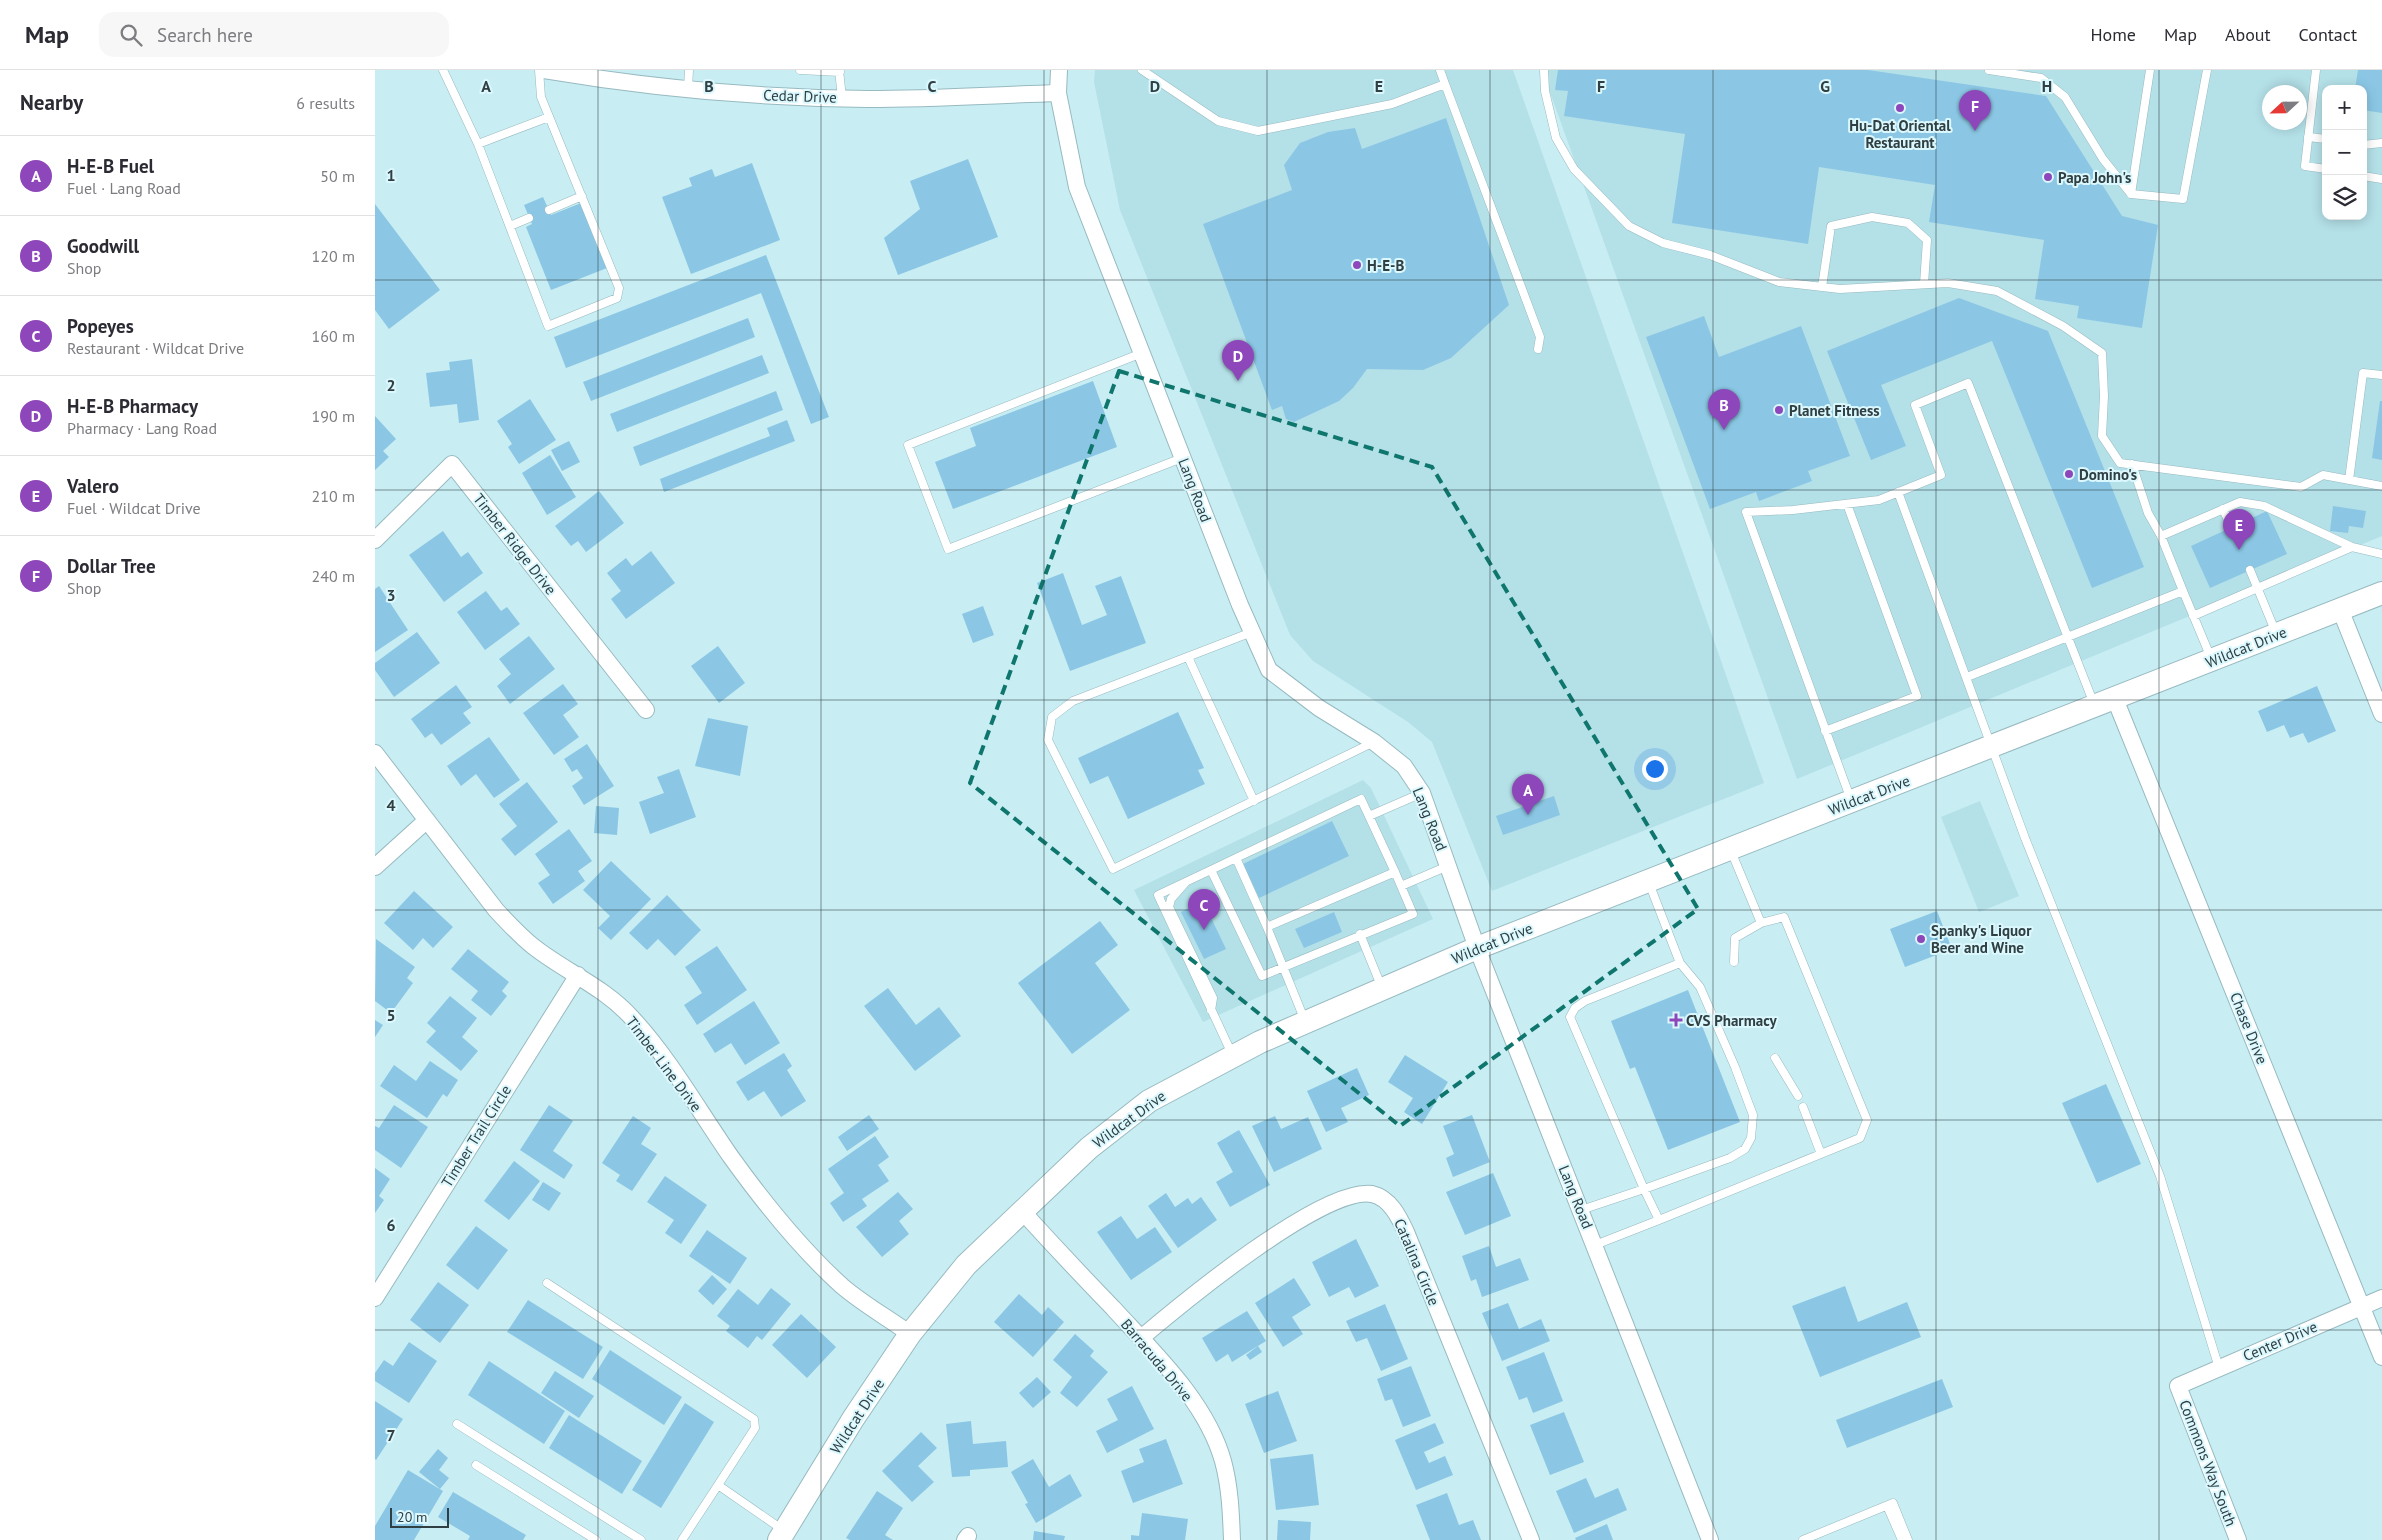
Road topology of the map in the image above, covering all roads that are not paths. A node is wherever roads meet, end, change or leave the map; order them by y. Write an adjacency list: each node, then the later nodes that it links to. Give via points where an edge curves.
1 (443, 70): 24 (lane)
2 (539, 70): 20 (lane, via 541,97)
3 (544, 70): 17 (street, Cedar Drive)
4 (689, 70): 17 (lane)
5 (800, 70): 14 (lane)
6 (1059, 70): 18 (street, Lang Road)
7 (1142, 70): 16 (lane, via 1218,121 1258,131 1392,104)
8 (1440, 70): 16 (lane)
9 (1544, 70): 35 (lane, via 1545,91 1556,138 1574,169 1629,226 1663,243 1710,255 1779,282)
10 (1989, 70): 15 (lane)
11 (2150, 70): 29 (lane)
12 (2207, 70): 29 (lane, via 2183,199)
13 (2316, 70): 21 (lane)
14 (840, 71): 19 (lane)
15 (2026, 73): 29 (lane, via 2041,78 2065,97 2103,159)
16 (1445, 84): 36 (lane, via 1540,337)
17 (688, 88): 19 (street, Cedar Drive)
18 (1058, 93): 19 (street, Cedar Drive); 37 (street, Lang Road, via 1077,186)
19 (842, 98)
20 (549, 117): 24 (lane); 30 (lane)
21 (2309, 137): 22 (lane); 26 (lane, via 2305,166)
22 (2322, 139)
23 (2382, 143): 25 (lane)
24 (478, 144): 33 (lane)
25 (2367, 145)
26 (2322, 168)
27 (2367, 177): 28 (lane)
28 (2382, 179)
29 (2131, 194)
30 (582, 196): 31 (lane); 33 (lane, via 619,288 617,298 548,326)
31 (549, 210)
32 (529, 218): 33 (lane)
33 (510, 226)
34 (1924, 284): 35 (lane, via 1840,289); 35 (lane, via 1927,240 1908,223 1872,217 1831,226); 40 (lane, via 1949,283 1997,291 2063,326 2102,353 2102,436 2121,462)
35 (1822, 287)
36 (1538, 349)
37 (1142, 353): 39 (street, Lang Road); 39 (lane, via 908,445 948,549)
38 (2382, 375): 41 (lane, via 2363,373)
39 (1183, 458): 57 (street, Lang Road)
40 (2132, 464): 41 (lane, via 2301,487 2323,476); 47 (lane, via 2148,513)
41 (2349, 480): 42 (lane)
42 (2382, 486)
43 (1898, 492): 44 (lane, via 1879,500); 59 (lane, via 1941,475 1915,405 1968,383); 62 (lane)
44 (1847, 504): 66 (lane, via 1917,696); 66 (lane, via 1745,512)
45 (2223, 509): 46 (lane); 47 (lane); 49 (lane, via 2240,502 2263,506)
46 (2231, 527)
47 (2161, 536): 53 (lane)
48 (375, 540): 64 (street, Timber Ridge Drive, via 452,464)
49 (2352, 547): 50 (lane); 52 (lane)
50 (2382, 554)
51 (2249, 570): 52 (lane)
52 (2257, 588): 56 (lane); 58 (lane)
53 (2183, 591): 56 (lane); 59 (lane)
54 (2382, 593): 55 (main road, Wildcat Drive)
55 (2340, 609): 58 (main road, Wildcat Drive); 65 (street)
56 (2193, 616): 61 (lane)
57 (1252, 632): 60 (lane); 67 (street, Lang Road, via 1269,670 1319,708)
58 (2277, 635): 61 (main road, Wildcat Drive)
59 (2068, 638): 62 (lane); 63 (lane)
60 (1188, 656): 71 (lane); 71 (lane, via 1073,701 1051,717 1047,740 1113,869)
61 (2212, 661): 63 (main road, Wildcat Drive)
62 (1967, 676): 68 (lane)
63 (2105, 703): 68 (main road, Wildcat Drive); 108 (street, Chase Drive)
64 (646, 710)
65 (2382, 714)
66 (1825, 731): 72 (lane)
67 (1374, 742): 70 (street, Lang Road, via 1404,766); 71 (lane)
68 (1991, 748): 72 (main road, Wildcat Drive); 112 (lane, via 2160,1176)
69 (375, 752): 74 (street, Timber Line Drive)
70 (1421, 793): 73 (lane); 77 (street, Lang Road)
71 (1254, 800)
72 (1852, 802): 75 (main road, Wildcat Drive)
73 (1369, 816): 76 (lane, via 1361,799); 80 (lane)
74 (427, 820): 78 (street); 91 (street, Timber Line Drive, via 496,910 517,932)
75 (1731, 849): 81 (main road, Wildcat Drive); 84 (lane)
76 (1236, 858): 79 (lane); 85 (lane)
77 (1448, 866): 83 (lane); 87 (street, Lang Road)
78 (375, 867)
79 (1211, 870): 82 (lane); 90 (lane, via 1262,976)
80 (1395, 872): 83 (lane); 85 (lane)
81 (1648, 881): 87 (main road, Wildcat Drive); 89 (lane)
82 (1186, 882): 93 (lane, via 1171,899 1169,907 1213,998); 93 (lane, via 1158,895)
83 (1401, 886): 86 (lane, via 1413,914)
84 (1761, 923): 88 (lane, via 1735,938); 99 (lane, via 1785,917 1867,1120 1860,1138)
85 (1267, 927): 90 (lane)
86 (1360, 934): 90 (lane); 92 (lane)
87 (1477, 948): 92 (main road, Wildcat Drive); 101 (street, Lang Road)
88 (1734, 962)
89 (1680, 963): 100 (lane, via 1585,1000 1575,1008 1571,1017); 100 (lane, via 1700,987 1735,1067 1753,1115 1751,1138 1745,1149 1730,1158)
90 (1283, 967): 94 (lane)
91 (578, 975): 106 (street, Timber Trail Circle); 109 (street, Timber Line Drive, via 602,990 632,1017 775,1216 807,1252 844,1287)
92 (1382, 990): 94 (main road, Wildcat Drive)
93 (1211, 1010): 95 (lane)
94 (1306, 1023): 95 (main road, Wildcat Drive)
95 (1232, 1055): 102 (main road, Wildcat Drive, via 1149,1101 1089,1148)
96 (1775, 1058): 97 (lane)
97 (1799, 1096)
98 (1803, 1107): 99 (lane)
99 (1821, 1154): 103 (lane)
100 (1644, 1189): 101 (lane); 103 (lane)
101 (1581, 1210): 104 (street, Lang Road)
102 (1022, 1211): 109 (main road, Wildcat Drive, via 966,1265); 110 (street, Barracuda Drive)
103 (1659, 1220): 104 (lane)
104 (1595, 1245): 124 (street, Lang Road)
105 (547, 1283): 116 (lane, via 754,1419 755,1428)
106 (375, 1298)
107 (2382, 1298): 108 (street, Center Drive)
108 (2362, 1306): 111 (street, Chase Drive); 112 (street, Center Drive)
109 (910, 1334): 118 (main road, Wildcat Drive)
110 (1141, 1338): 122 (street, Barracuda Drive, via 1190,1395 1209,1428 1222,1460 1228,1489); 123 (street, Catalina Circle, via 1225,1269 1285,1230 1345,1198 1372,1194 1382,1198 1397,1212 1407,1232)
111 (2382, 1357)
112 (2219, 1368): 113 (street, Center Drive)
113 (2177, 1386): 128 (street, Commons Way South)
114 (457, 1424): 120 (lane)
115 (476, 1465): 119 (lane)
116 (718, 1486): 118 (lane); 121 (lane)
117 (1890, 1505): 125 (lane); 126 (lane); 127 (lane)
118 (782, 1535)
119 (596, 1540)
120 (641, 1540)
121 (682, 1540)
122 (1232, 1540)
123 (1531, 1540)
124 (1710, 1540)
125 (1803, 1540)
126 (1901, 1540)
127 (1909, 1540)
128 (2238, 1540)

